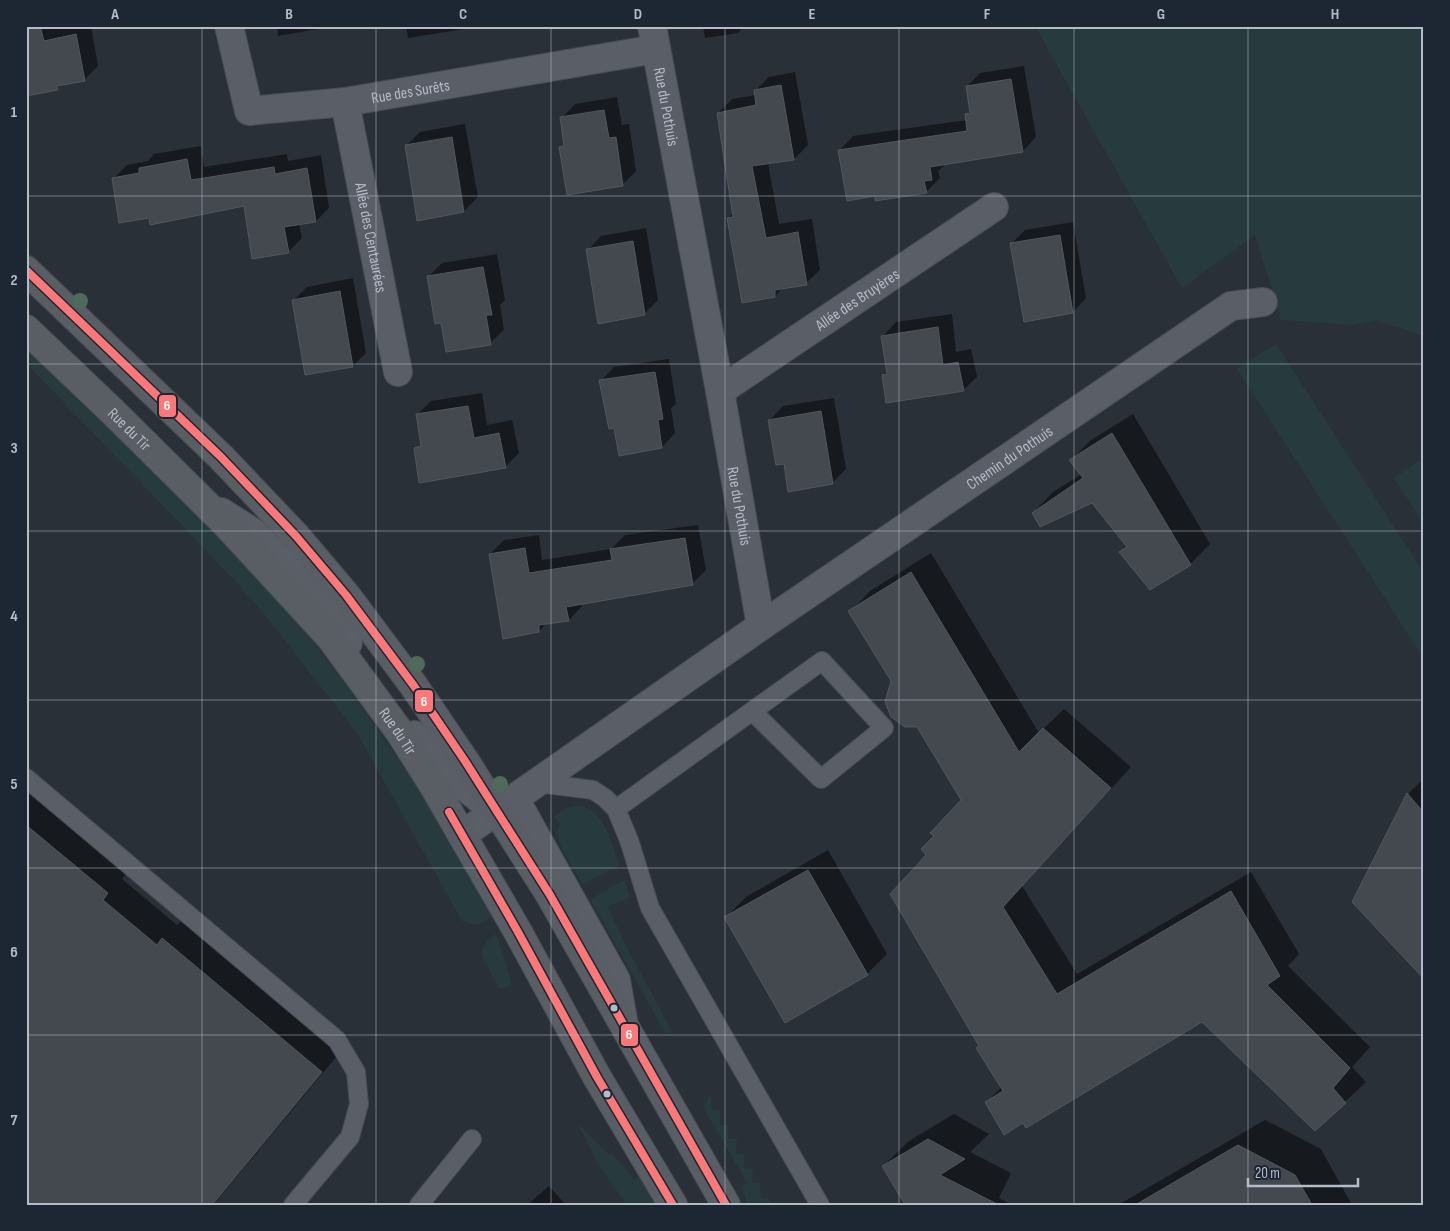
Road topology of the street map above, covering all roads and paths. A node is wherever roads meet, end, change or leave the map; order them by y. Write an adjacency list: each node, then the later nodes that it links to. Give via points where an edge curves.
1 (229, 26): 3 (street, Rue des Surêts, via 249,111)
2 (654, 38): 3 (street, Rue des Surêts); 9 (street, Rue du Pothuis)
3 (346, 102): 8 (street, Allée des Centaurées)
4 (994, 207): 9 (street, Allée des Bruyères)
5 (26, 270): 15 (main road, via 221,457 296,536 346,595 465,761)
6 (1263, 302): 11 (street, Chemin du Pothuis, via 1231,306)
7 (26, 329): 10 (main road, Rue du Tir)
8 (398, 372)
9 (720, 391): 11 (street, Rue du Pothuis)
10 (199, 497): 15 (street, via 254,533 314,596 438,766); 17 (main road, Rue du Tir, via 330,636 399,731)
11 (761, 626): 14 (street)
12 (753, 712): 12 (lane, via 822,661 884,728 821,779); 16 (lane)
13 (26, 778): 20 (lane, via 337,1040 356,1072 360,1104 350,1137)
14 (538, 782): 15 (street); 16 (lane, via 593,790)
15 (506, 805): 17 (street); 18 (main road, via 550,895); 18 (street, via 552,865 616,980)
16 (616, 809): 24 (lane, via 650,908)
17 (462, 835): 22 (main road, Rue du Tir)
18 (624, 1024): 23 (main road)
19 (472, 1140): 21 (lane)
20 (292, 1205)
21 (419, 1205)
22 (673, 1205)
23 (726, 1205)
24 (820, 1205)

